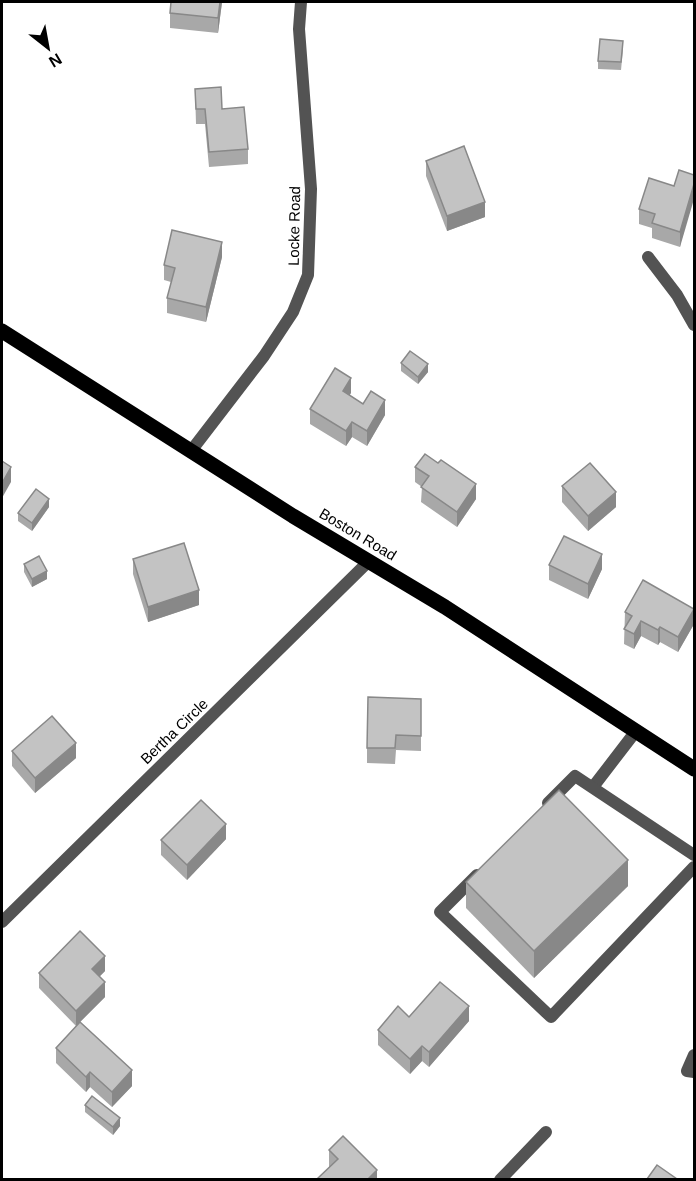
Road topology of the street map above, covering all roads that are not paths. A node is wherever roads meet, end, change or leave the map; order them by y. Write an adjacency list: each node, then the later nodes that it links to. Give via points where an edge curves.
1 (301, 2): 5 (street, Locke Road, via 299,29 310,189 308,275 288,321)
2 (648, 257): 3 (street, via 677,294)
3 (694, 325)
4 (2, 331): 5 (main road, Boston Road)
5 (191, 451): 6 (main road, Boston Road)
6 (369, 561): 7 (main road, Boston Road); 14 (street, Bertha Circle)
7 (636, 731): 8 (main road, Boston Road); 9 (street)
8 (694, 769)
9 (593, 787): 10 (street, via 575,776); 11 (street)
10 (535, 816)
11 (694, 855)
12 (488, 864): 13 (street, via 440,912 551,1017)
13 (694, 867)
14 (2, 922)
15 (694, 1055): 16 (street, via 687,1071)
16 (694, 1072)
17 (546, 1132): 18 (street)
18 (500, 1179)

